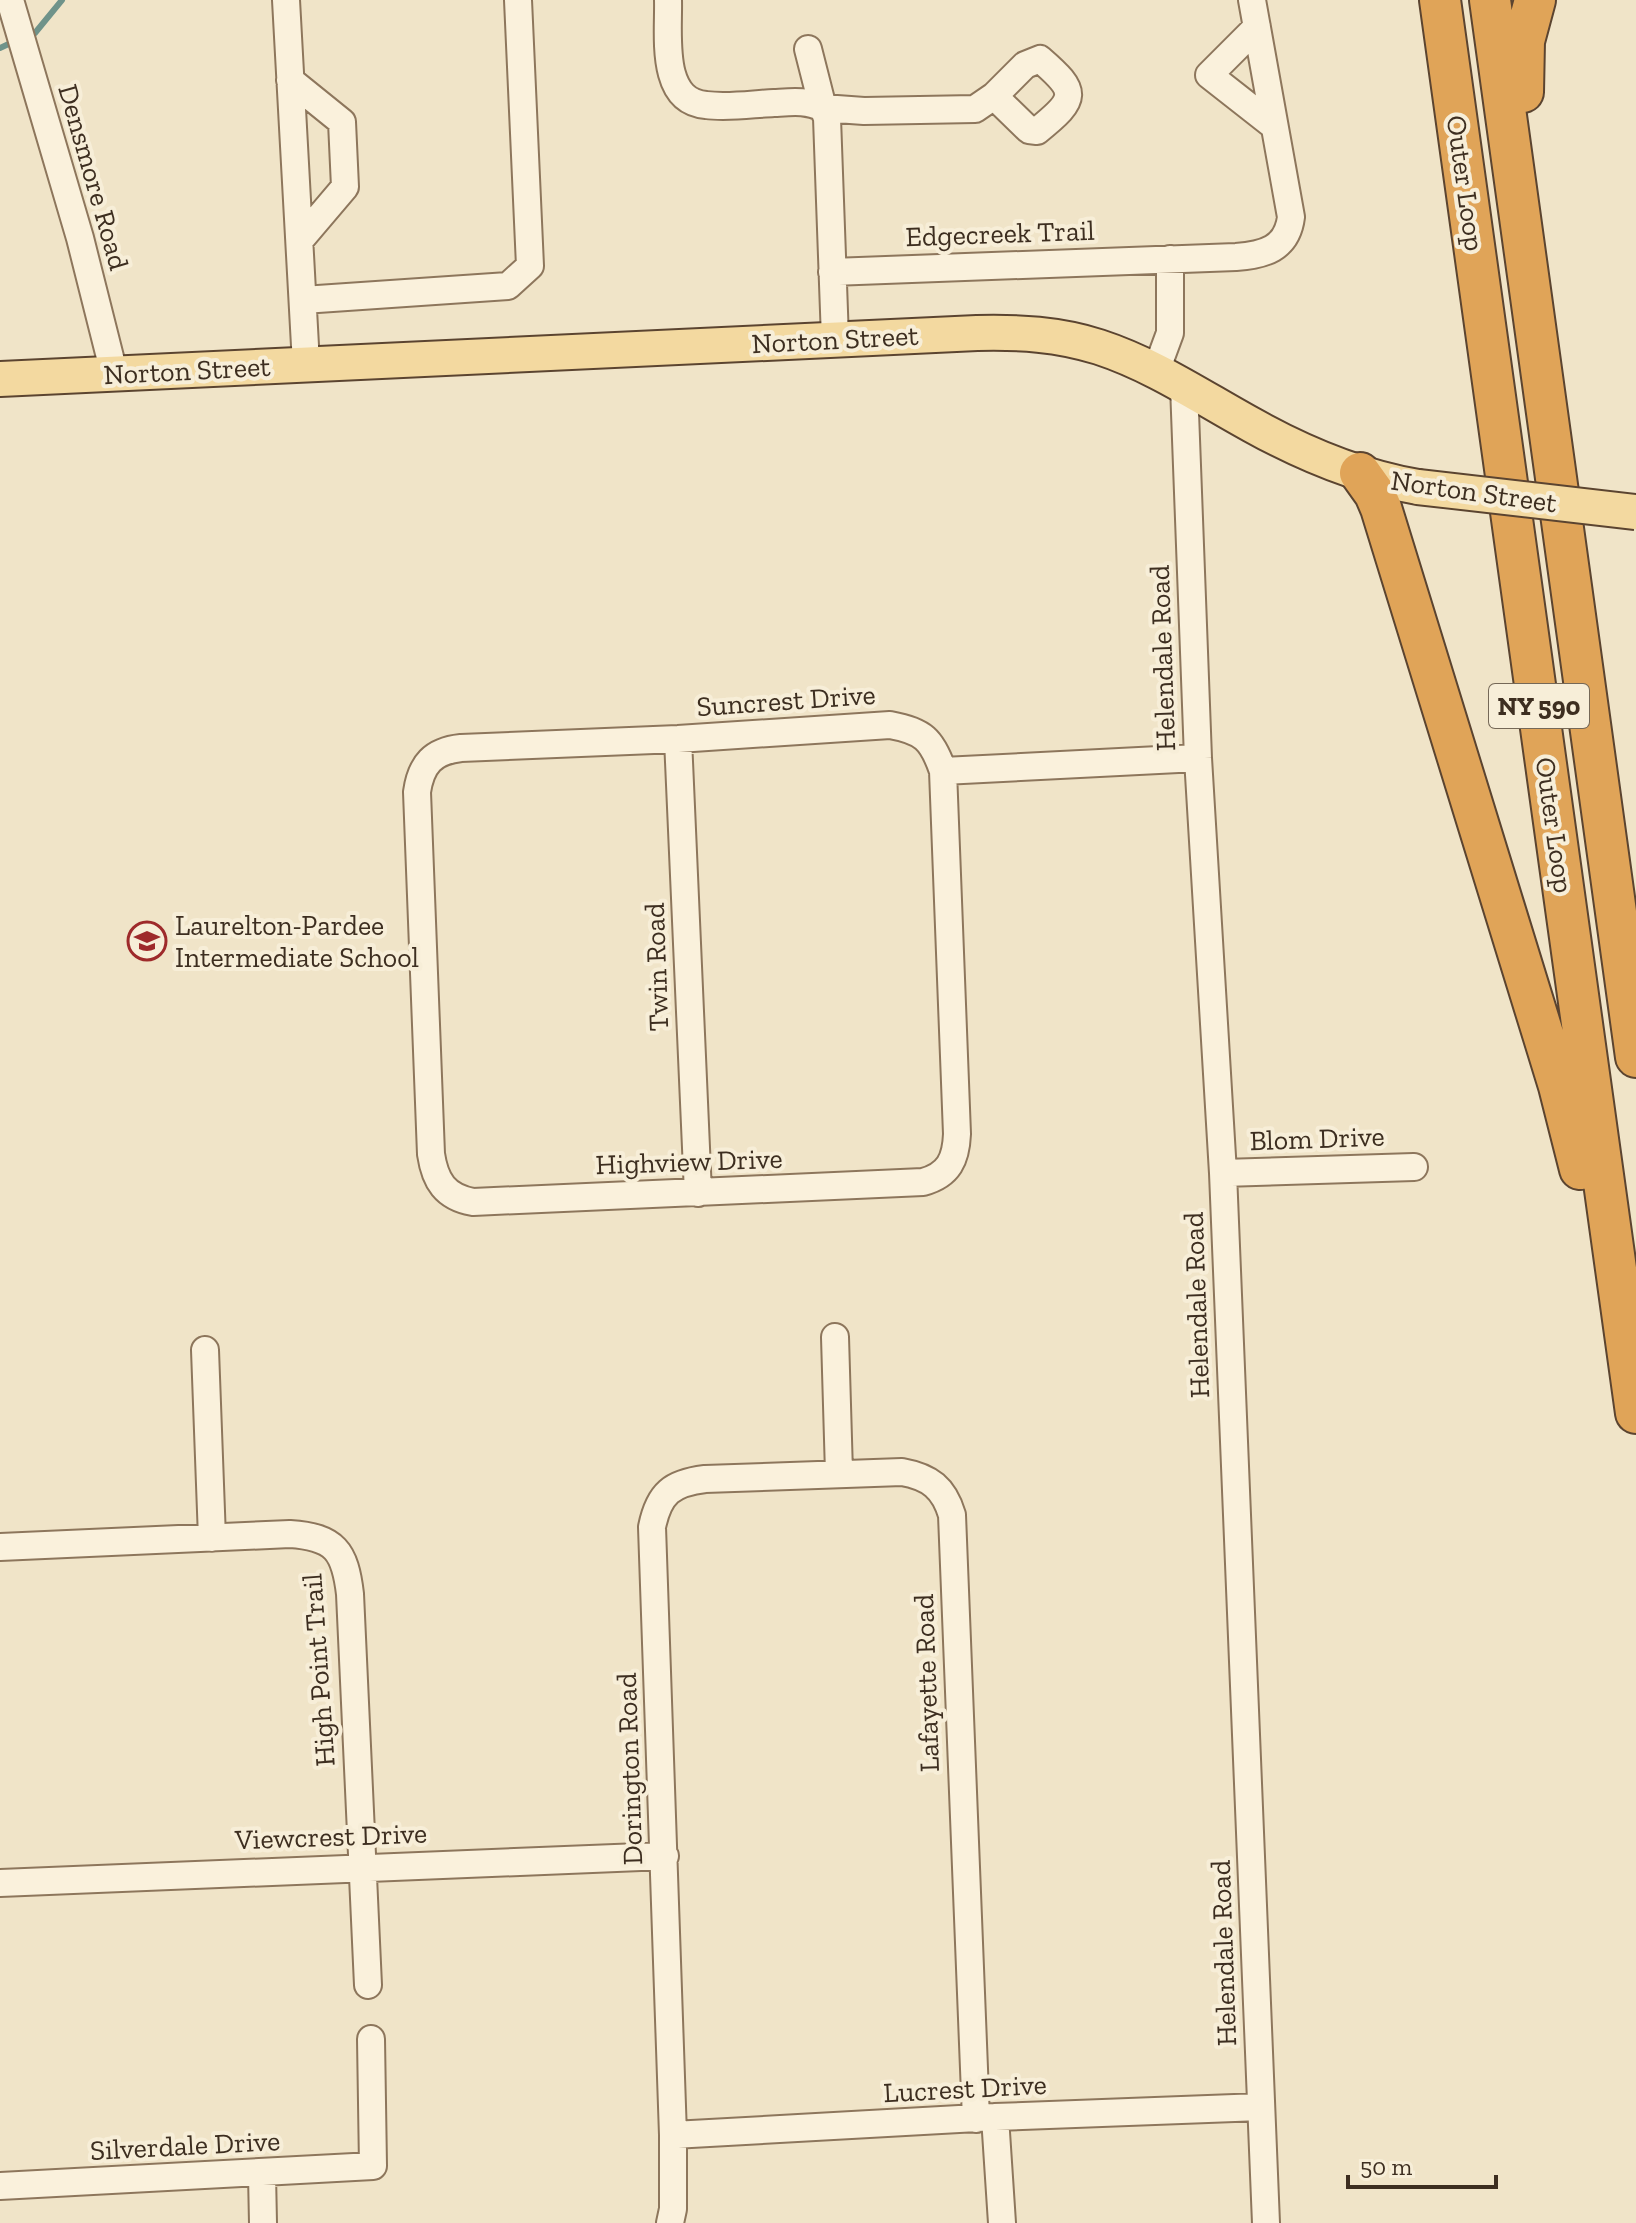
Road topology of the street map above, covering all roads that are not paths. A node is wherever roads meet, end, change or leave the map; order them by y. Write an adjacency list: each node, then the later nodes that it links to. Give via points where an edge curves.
1 (286, 0): 11 (street)
2 (518, 0): 19 (street, via 530,266 508,286)
3 (668, 0): 13 (street, via 672,73 683,96 705,105 804,102)
4 (1252, 0): 9 (street, Edgecreek Trail)
5 (1440, 0): 37 (highway, Outer Loop / NY 590)
6 (1490, 0): 18 (highway, Outer Loop / NY 590)
7 (1535, 0): 18 (highway, via 1523,66)
8 (13, 11): 22 (street, Densmore Road)
9 (1257, 27): 14 (street, Edgecreek Trail); 14 (street, via 1209,75)
10 (808, 49): 13 (street)
11 (290, 80): 15 (street); 15 (street, via 342,122 345,187)
12 (994, 96): 13 (street, via 975,109)
13 (823, 108): 17 (street)
14 (1274, 126): 16 (street, Edgecreek Trail, via 1291,217 1282,242 1252,256)
15 (300, 240): 19 (street)
16 (1170, 259): 17 (street, Edgecreek Trail); 23 (street)
17 (832, 272): 20 (street)
18 (1532, 299): 31 (highway, Outer Loop / NY 590)
19 (303, 300): 21 (street)
20 (835, 339): 21 (main road, Norton Street); 23 (main road, Norton Street, via 1048,335 1099,347)
21 (306, 364): 22 (main road, Norton Street)
22 (114, 373): 24 (main road, Norton Street)
23 (1170, 378): 25 (main road, Norton Street, via 1276,438); 28 (street, Helendale Road)
24 (0, 379)
25 (1360, 473): 26 (main road, Norton Street, bridge, via 1418,487); 38 (highway, via 1381,508 1559,1086)
26 (1636, 512)
27 (678, 739): 29 (street, Suncrest Drive, via 890,725 925,736); 30 (street, Suncrest Drive, via 448,749 430,758); 34 (street, Twin Road)
28 (1198, 758): 29 (street); 33 (street, Helendale Road)
29 (943, 771): 34 (street, Highview Drive, via 957,1134 953,1162 923,1182)
30 (418, 781): 34 (street, Highview Drive, via 431,1154 440,1184 447,1193 473,1202)
31 (1636, 1057)
32 (1414, 1167): 33 (street, Blom Drive)
33 (1223, 1173): 47 (street, Helendale Road)
34 (698, 1193)
35 (835, 1337): 39 (street)
36 (205, 1350): 40 (street)
37 (1636, 1413)
38 (1636, 1425)
39 (839, 1473): 42 (street, Dorington Road, via 691,1481 669,1491 655,1512); 48 (street, Lafayette Road, via 919,1475 941,1490 952,1515)
40 (212, 1538): 41 (street, High Point Trail); 43 (street, High Point Trail, via 311,1535 335,1547 344,1559 350,1594)
41 (0, 1547)
42 (665, 1856): 43 (street, Viewcrest Drive); 49 (street, Dorington Road)
43 (361, 1867): 44 (street, Viewcrest Drive); 45 (street, High Point Trail)
44 (0, 1883)
45 (368, 1985)
46 (371, 2039): 50 (street, Silverdale Drive, via 373,2166)
47 (1261, 2107): 48 (street, Lucrest Drive); 55 (street, Helendale Road)
48 (986, 2118): 49 (street, Lucrest Drive); 54 (street, Lafayette Road)
49 (673, 2135): 53 (street, Dorington Road)
50 (262, 2174): 51 (street, Silverdale Drive); 52 (street)
51 (0, 2186)
52 (263, 2223)
53 (670, 2223)
54 (1002, 2223)
55 (1266, 2223)

